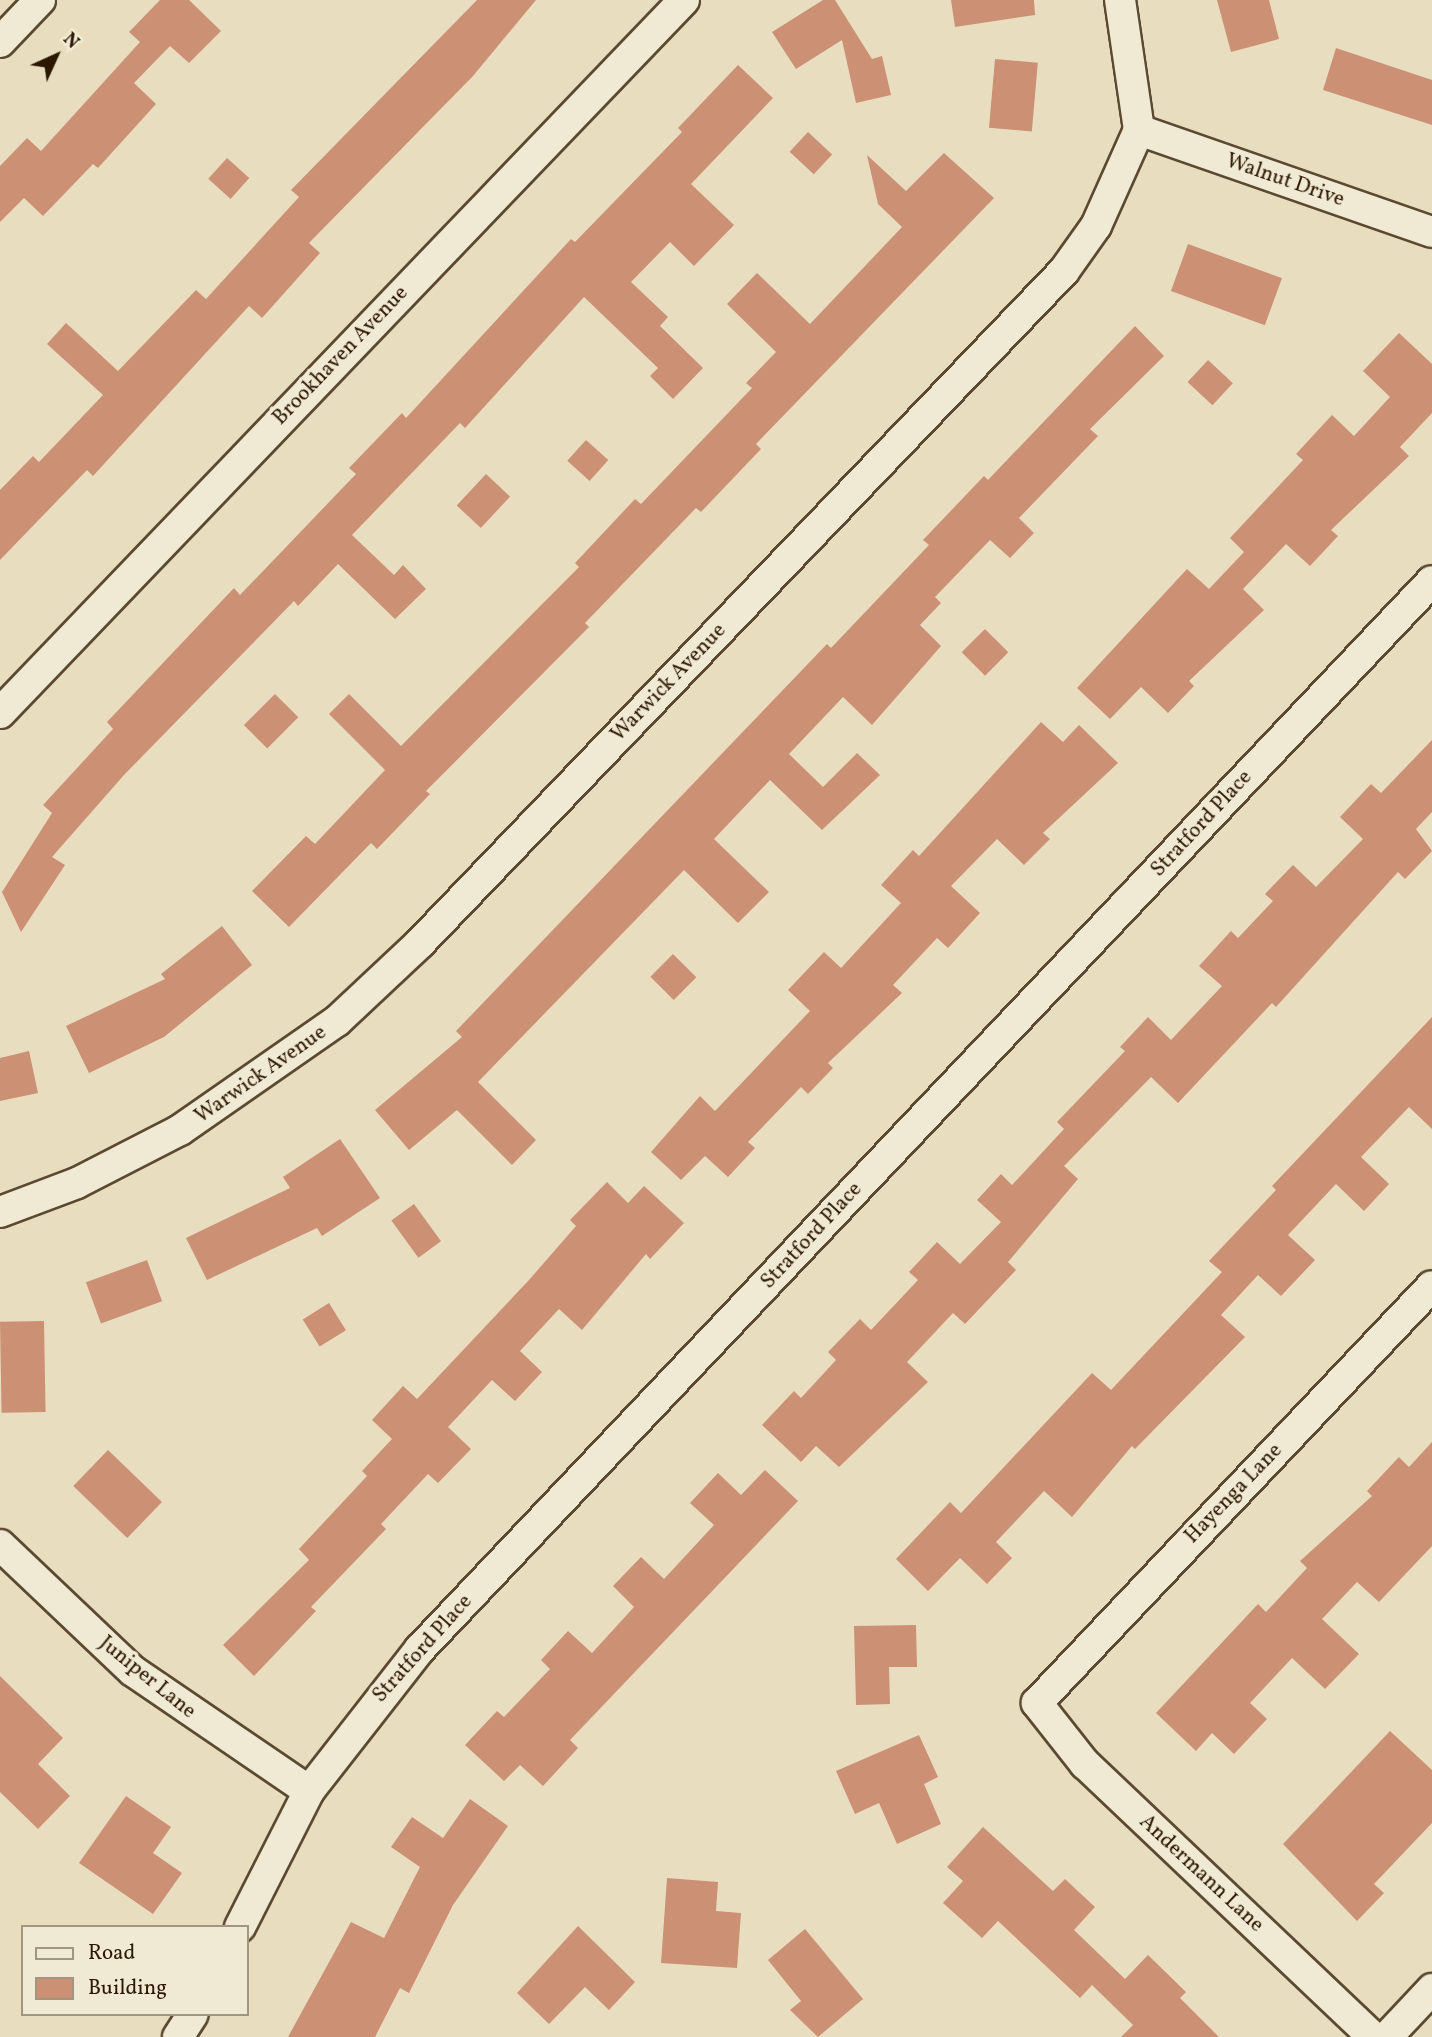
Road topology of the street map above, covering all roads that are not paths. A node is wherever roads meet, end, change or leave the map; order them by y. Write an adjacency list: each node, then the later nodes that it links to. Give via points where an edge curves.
1 (40, 0): 4 (street)
2 (684, 0): 8 (street, Brookhaven Avenue)
3 (1120, 0): 5 (street)
4 (0, 41)
5 (1139, 130): 6 (street, Walnut Drive); 9 (street, Warwick Avenue, via 1096,226 1064,271 378,985 284,1062 180,1130 77,1183)
6 (1432, 232)
7 (1432, 581): 13 (street, Stratford Place, via 420,1649)
8 (0, 713)
9 (0, 1212)
10 (1432, 1286): 12 (street, Hayenga Lane)
11 (0, 1545): 13 (street, Juniper Lane, via 133,1671)
12 (1037, 1703): 18 (street, Andermann Lane, via 1085,1764)
13 (309, 1791): 14 (street, Stratford Place)
14 (241, 1925)
15 (1432, 1989): 19 (street)
16 (192, 2016): 17 (street)
17 (178, 2037)
18 (1373, 2037)
19 (1387, 2037)

